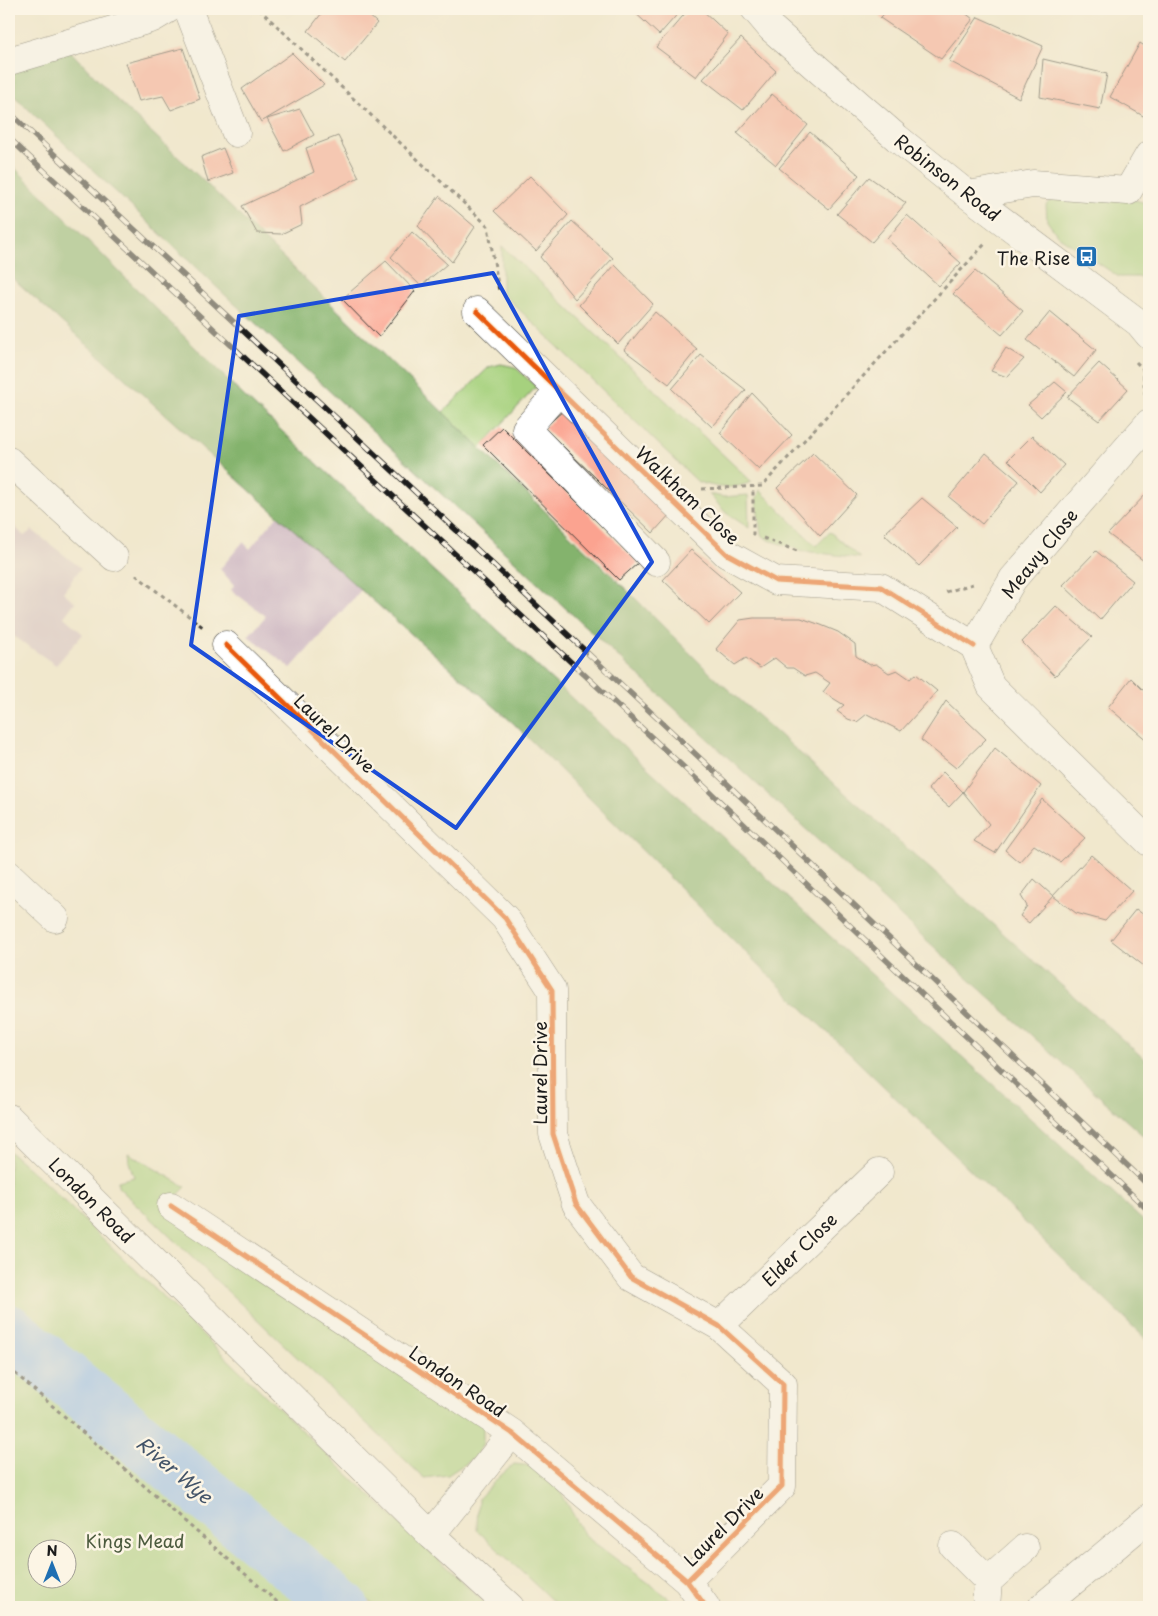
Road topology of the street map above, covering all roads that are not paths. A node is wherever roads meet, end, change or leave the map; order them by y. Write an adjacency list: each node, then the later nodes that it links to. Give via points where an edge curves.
1 (168, 9): 4 (street, via 152,18)
2 (188, 9): 5 (street)
3 (755, 9): 7 (street, Robinson Road, via 772,28 897,138)
4 (9, 61)
5 (236, 134)
6 (1149, 155): 7 (street, via 1128,191 1033,184)
7 (968, 195): 9 (street, Robinson Road)
8 (477, 311): 10 (street, Walkham Close)
9 (1146, 325)
10 (559, 391): 14 (street, via 526,429); 16 (street, Walkham Close, via 727,554 776,581 881,588)
11 (1144, 412): 16 (street, Meavy Close, via 1013,579)
12 (9, 461): 13 (street)
13 (114, 557)
14 (656, 562)
15 (226, 645): 23 (street, Laurel Drive, via 505,918 552,990 553,1134 576,1204 631,1277)
16 (974, 646): 17 (street, via 991,686)
17 (1149, 842)
18 (9, 875): 19 (street)
19 (55, 918)
20 (9, 1118): 26 (street, London Road)
21 (879, 1172): 23 (street, Elder Close)
22 (171, 1206): 24 (street, London Road)
23 (719, 1326): 29 (street, Laurel Drive, via 783,1384 782,1486)
24 (512, 1434): 26 (street, London Road); 29 (street, London Road)
25 (1149, 1518): 33 (street)
26 (431, 1535): 31 (street, London Road)
27 (953, 1546): 30 (street)
28 (1025, 1548): 30 (street)
29 (687, 1581): 32 (street, London Road)
30 (987, 1594)
31 (510, 1607)
32 (706, 1607)
33 (1042, 1607)

